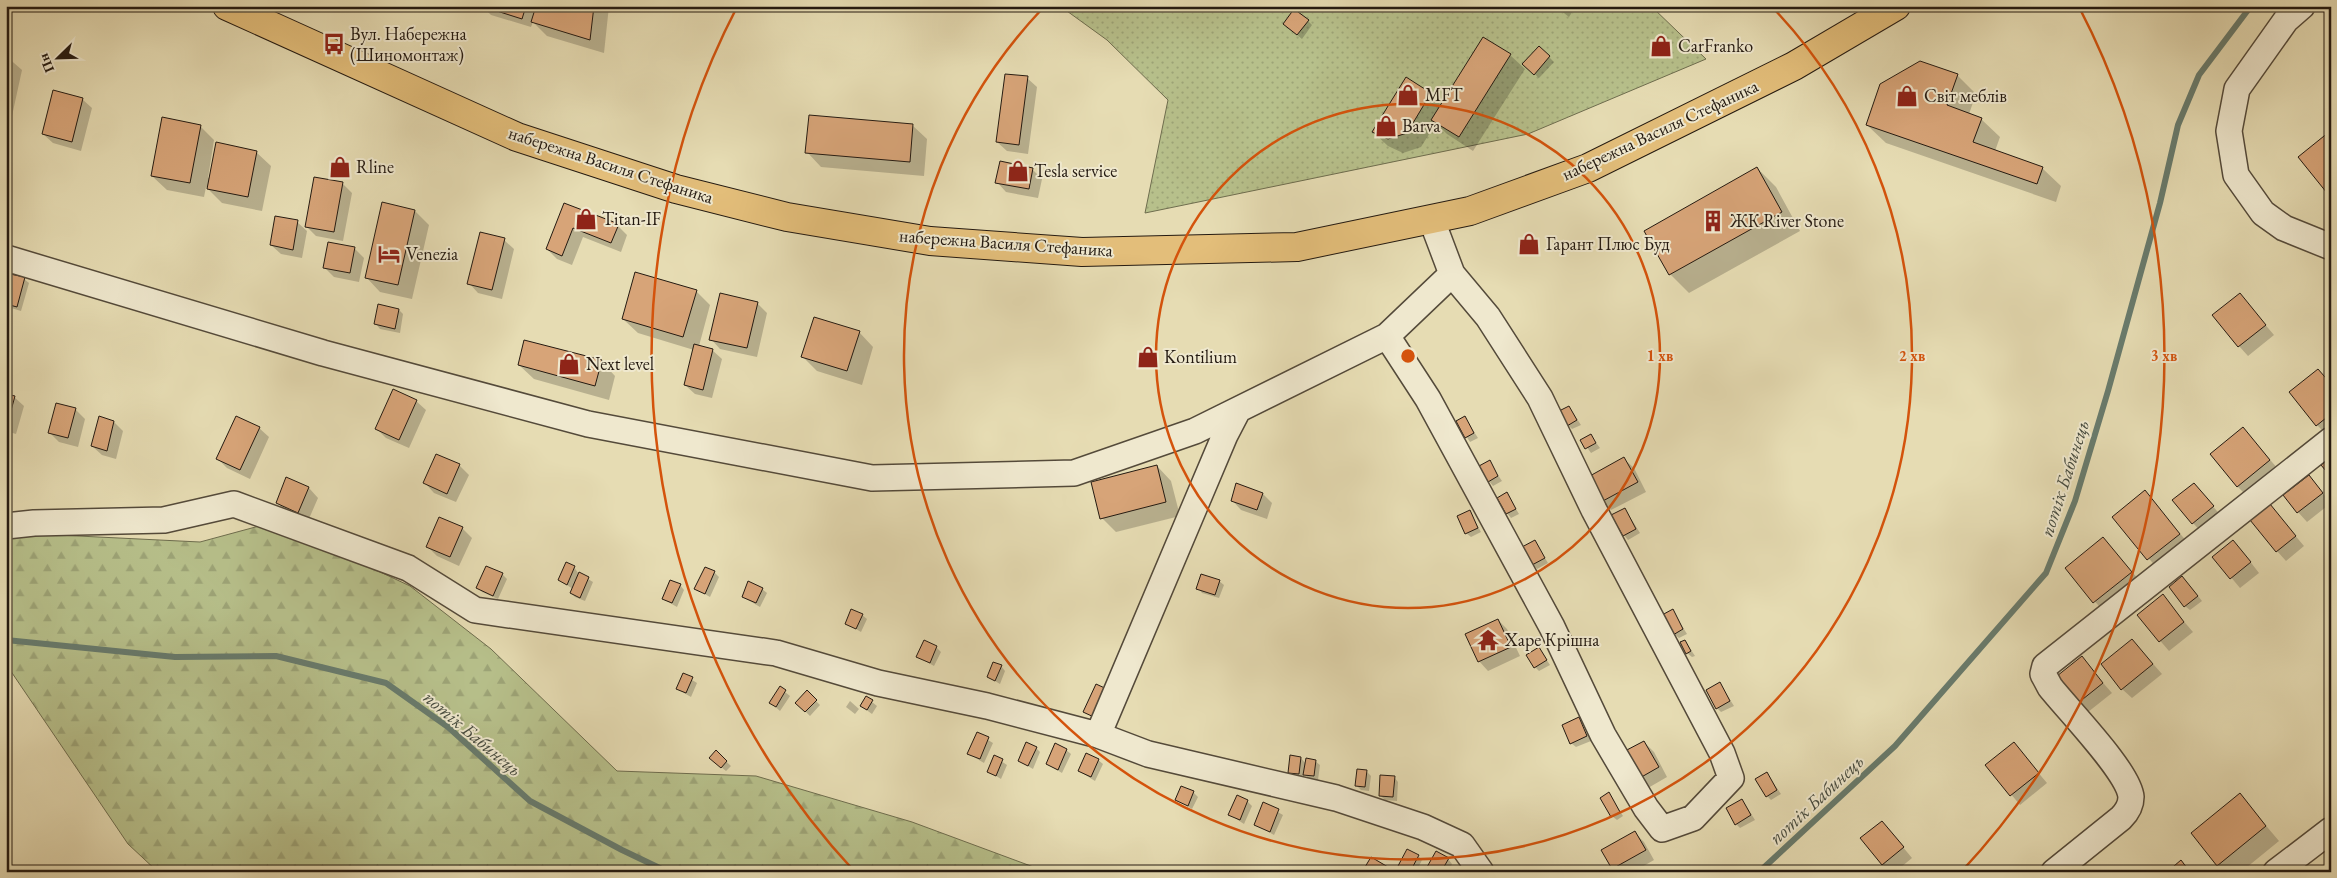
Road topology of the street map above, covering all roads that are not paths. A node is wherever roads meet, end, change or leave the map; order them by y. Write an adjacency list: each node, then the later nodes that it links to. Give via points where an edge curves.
1 (227, 6): 4 (main road, набережна Василя Стефаника, via 517,137 676,189 787,217 930,241 1082,252 1297,247)
2 (1896, 6): 4 (main road, набережна Василя Стефаника, via 1794,66 1588,168 1470,211)
3 (2302, 6): 5 (street, via 2286,20 2237,89 2230,131 2236,176 2263,213 2284,228)
4 (1432, 221): 7 (street)
5 (2331, 247)
6 (6, 258): 9 (street, via 323,353 588,424 872,478 1074,473 1195,432)
7 (1452, 274): 8 (street); 8 (street, via 1488,317 1540,398 1594,510 1722,753 1731,778 1693,818 1662,829 1646,808 1603,734 1552,627 1428,399)
8 (1387, 336): 9 (street)
9 (1238, 410): 12 (street)
10 (2331, 440): 15 (street, via 2045,666 2044,674 2050,687 2109,757 2129,788 2131,799 2121,818)
11 (6, 526): 12 (street, via 164,520 234,504 408,568 474,610 776,653 878,682)
12 (1098, 735): 14 (street, via 1148,754 1336,798 1423,827 1462,845)
13 (2331, 830): 16 (street)
14 (1481, 872)
15 (2054, 872)
16 (2276, 872)

